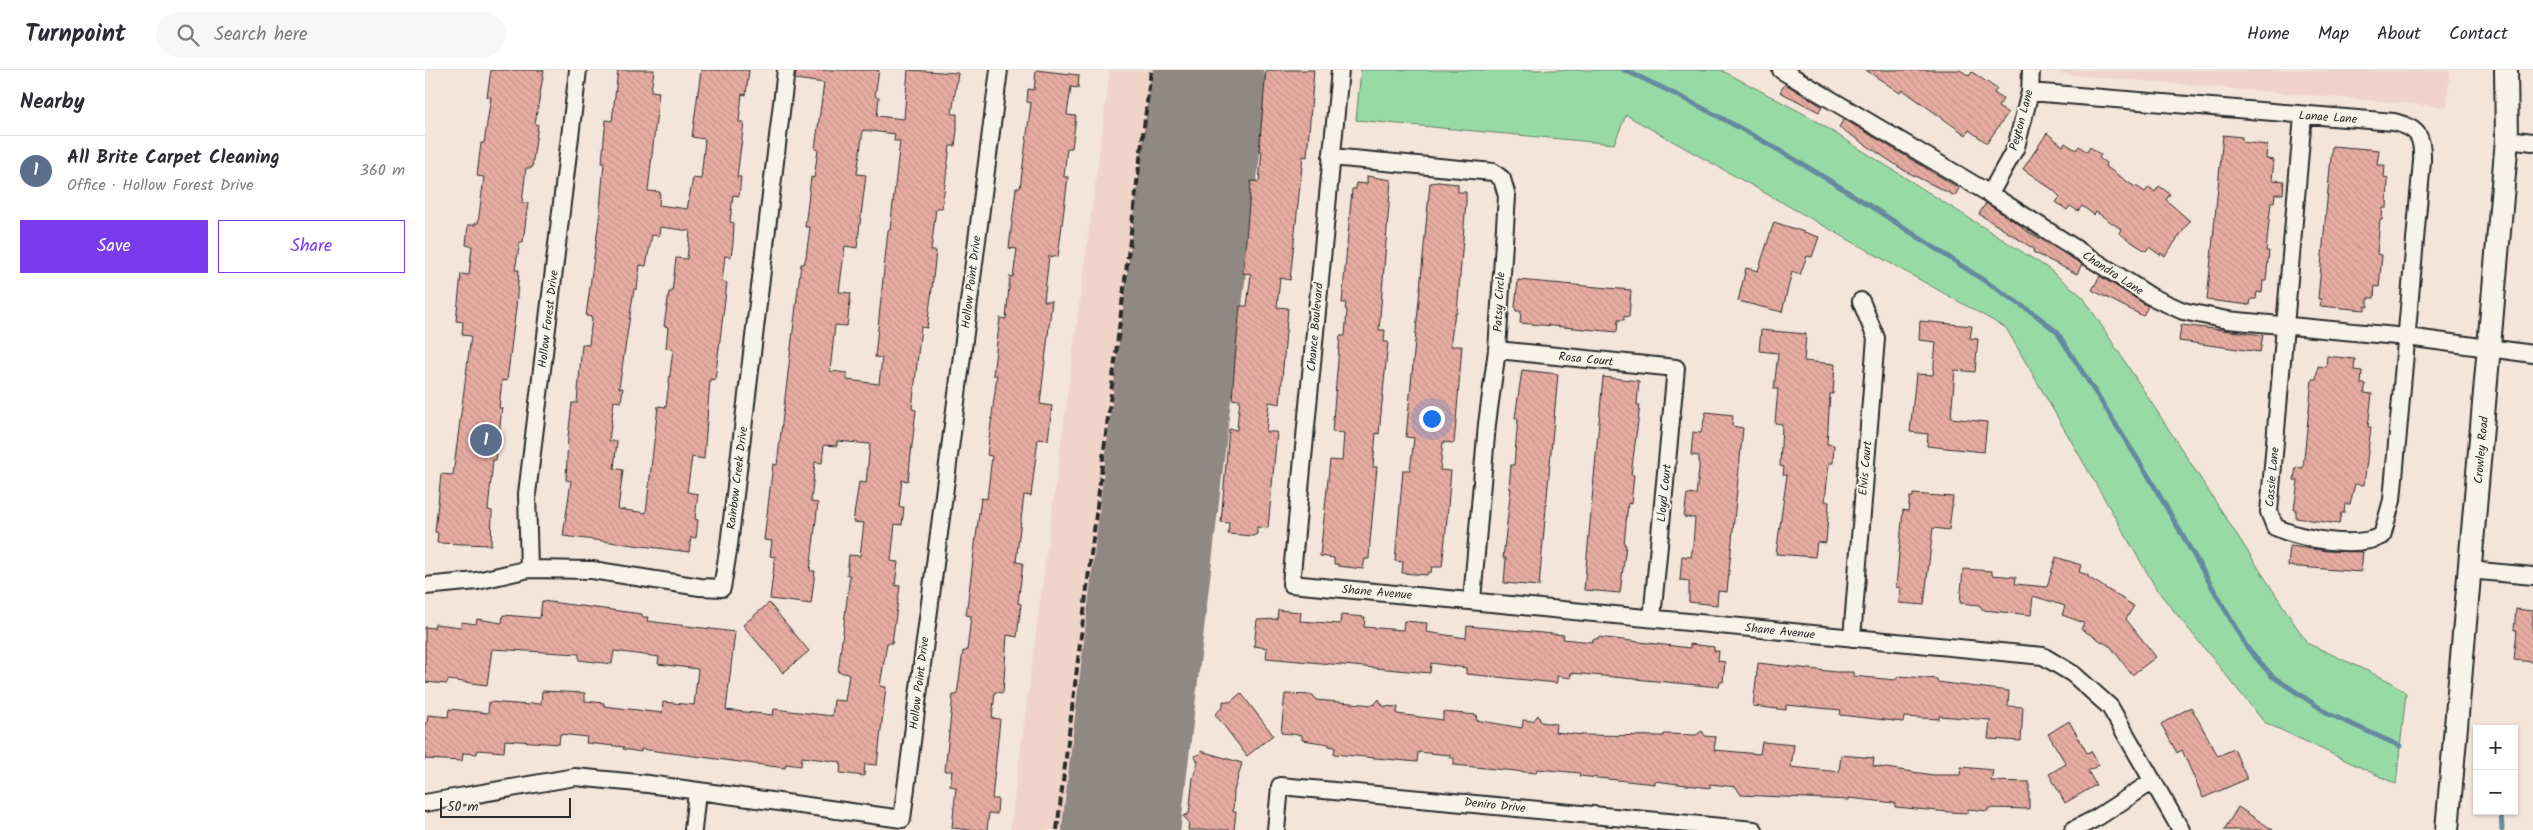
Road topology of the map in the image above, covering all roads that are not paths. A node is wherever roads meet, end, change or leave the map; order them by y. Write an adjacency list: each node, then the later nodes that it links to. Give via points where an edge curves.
1 (578, 70): 22 (street, Hollow Forest Drive, via 527,494)
2 (786, 70): 22 (street, Rainbow Creek Drive, via 722,588 592,570)
3 (999, 70): 31 (street, Hollow Point Drive, via 902,819)
4 (1340, 70): 13 (street, Chance Boulevard)
5 (1781, 70): 8 (street, Chandra Lane)
6 (2031, 70): 9 (street, Peyton Lane)
7 (2507, 70): 11 (main road, Crowley Road)
8 (1802, 75): 14 (street, Chandra Lane)
9 (2030, 92): 10 (street, Lanae Lane); 14 (street, Peyton Lane, via 2016,148)
10 (2303, 116): 16 (street, Cassie Lane); 17 (street, Lanae Lane, via 2394,122 2407,125 2419,134 2422,148)
11 (2507, 139): 12 (street); 19 (main road, Crowley Road)
12 (2533, 142)
13 (1331, 157): 18 (street, Patsy Circle, via 1493,172 1503,179 1507,196); 25 (street, Chance Boulevard)
14 (1990, 194): 16 (street, Chandra Lane, via 2150,296 2183,311 2227,320)
15 (1861, 301): 29 (street, Elvis Court, via 1876,338)
16 (2285, 326): 17 (street, Chandra Lane); 17 (street, Cassie Lane, via 2269,512 2275,527 2288,533 2347,542 2372,541 2385,529 2392,500)
17 (2407, 337): 19 (street, Chandra Lane)
18 (1497, 350): 21 (street, Rosa Court); 27 (street, Patsy Circle, via 1487,424)
19 (2489, 350): 20 (street, Chandra Lane); 23 (main road, Crowley Road)
20 (2533, 354)
21 (1676, 368): 28 (street, Lloyd Court)
22 (529, 569): 26 (street, Rainbow Creek Drive, via 477,581)
23 (2469, 570): 24 (street); 38 (main road, Crowley Road)
24 (2533, 576)
25 (1291, 584): 27 (street, Shane Avenue)
26 (425, 586)
27 (1472, 600): 28 (street, Shane Avenue)
28 (1652, 618): 29 (street, Shane Avenue)
29 (1852, 638): 30 (street, Shane Avenue, via 2043,656 2073,674 2110,706)
30 (2153, 781): 36 (street); 37 (street, Shane Avenue)
31 (697, 791): 32 (street, Hollow Point Drive, via 575,777); 33 (street)
32 (425, 803)
33 (693, 830)
34 (1276, 830): 35 (street, Deniro Drive, via 1280,786)
35 (1755, 830)
36 (2073, 830)
37 (2181, 830)
38 (2447, 830)

